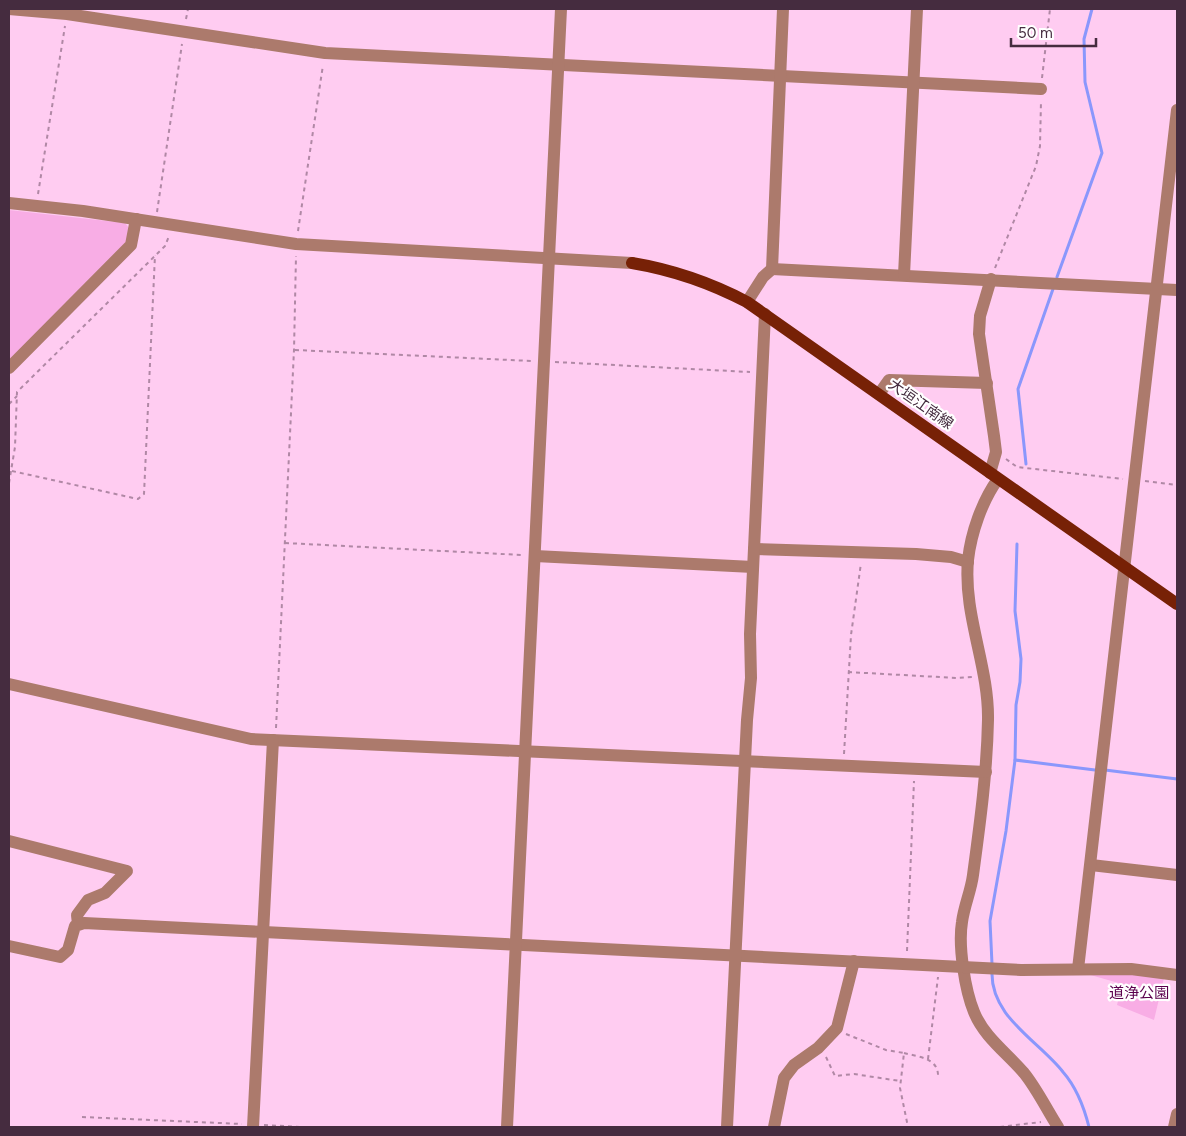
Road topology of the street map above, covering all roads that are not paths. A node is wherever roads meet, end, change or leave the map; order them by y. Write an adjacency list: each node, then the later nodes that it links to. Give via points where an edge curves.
1 (9, 9): 5 (street, via 67,14 325,53)
2 (561, 9): 5 (street)
3 (783, 9): 6 (street)
4 (917, 9): 7 (street)
5 (558, 64): 6 (street); 12 (street)
6 (780, 76): 7 (street); 14 (street)
7 (913, 82): 8 (street); 15 (street)
8 (1041, 89)
9 (1177, 110): 17 (street)
10 (9, 203): 11 (street)
11 (136, 219): 12 (street, via 296,244); 21 (street, via 131,245)
12 (550, 257): 13 (street); 26 (street)
13 (632, 263): 19 (main road, 大垣江南線, via 691,276)
14 (772, 268): 15 (street); 19 (street)
15 (904, 275): 16 (street)
16 (991, 279): 17 (street); 22 (street, via 980,316 979,334)
17 (1157, 288): 18 (street); 28 (street)
18 (1177, 290)
19 (747, 302): 20 (main road, 大垣江南線)
20 (765, 314): 23 (main road, 大垣江南線); 25 (street)
21 (9, 368)
22 (987, 383): 23 (street, via 889,380); 24 (street, via 996,452)
23 (879, 394): 24 (main road, 大垣江南線)
24 (994, 476): 27 (street, via 970,544); 28 (main road, 大垣江南線)
25 (754, 549): 27 (street, via 916,554); 29 (street)
26 (534, 556): 29 (street); 33 (street)
27 (968, 562): 35 (street, via 970,606 988,705)
28 (1124, 566): 30 (main road, 大垣江南線); 37 (street)
29 (753, 567): 34 (street, via 751,678)
30 (1177, 604)
31 (9, 684): 32 (street, via 251,739)
32 (274, 740): 33 (street); 40 (street)
33 (525, 750): 34 (street); 41 (street)
34 (745, 760): 35 (street); 43 (street)
35 (986, 772): 45 (street, via 972,883 962,922)
36 (9, 841): 39 (street, via 127,871 105,893 88,900 77,915)
37 (1090, 865): 38 (street); 46 (street)
38 (1177, 875)
39 (78, 924): 40 (street); 42 (street, via 71,935 68,950 60,958)
40 (263, 931): 41 (street); 50 (street)
41 (516, 945): 43 (street); 51 (street)
42 (9, 946)
43 (737, 955): 44 (street); 52 (street)
44 (854, 961): 45 (street); 53 (street, via 837,1028 810,1055 794,1065 784,1078)
45 (965, 966): 46 (street, via 1021,970); 49 (street, via 974,1012 985,1032 1025,1074)
46 (1078, 969): 47 (street, via 1131,969)
47 (1177, 975)
48 (1177, 1114): 54 (street)
49 (1056, 1123)
50 (254, 1126)
51 (507, 1127)
52 (727, 1127)
53 (774, 1127)
54 (1174, 1127)

